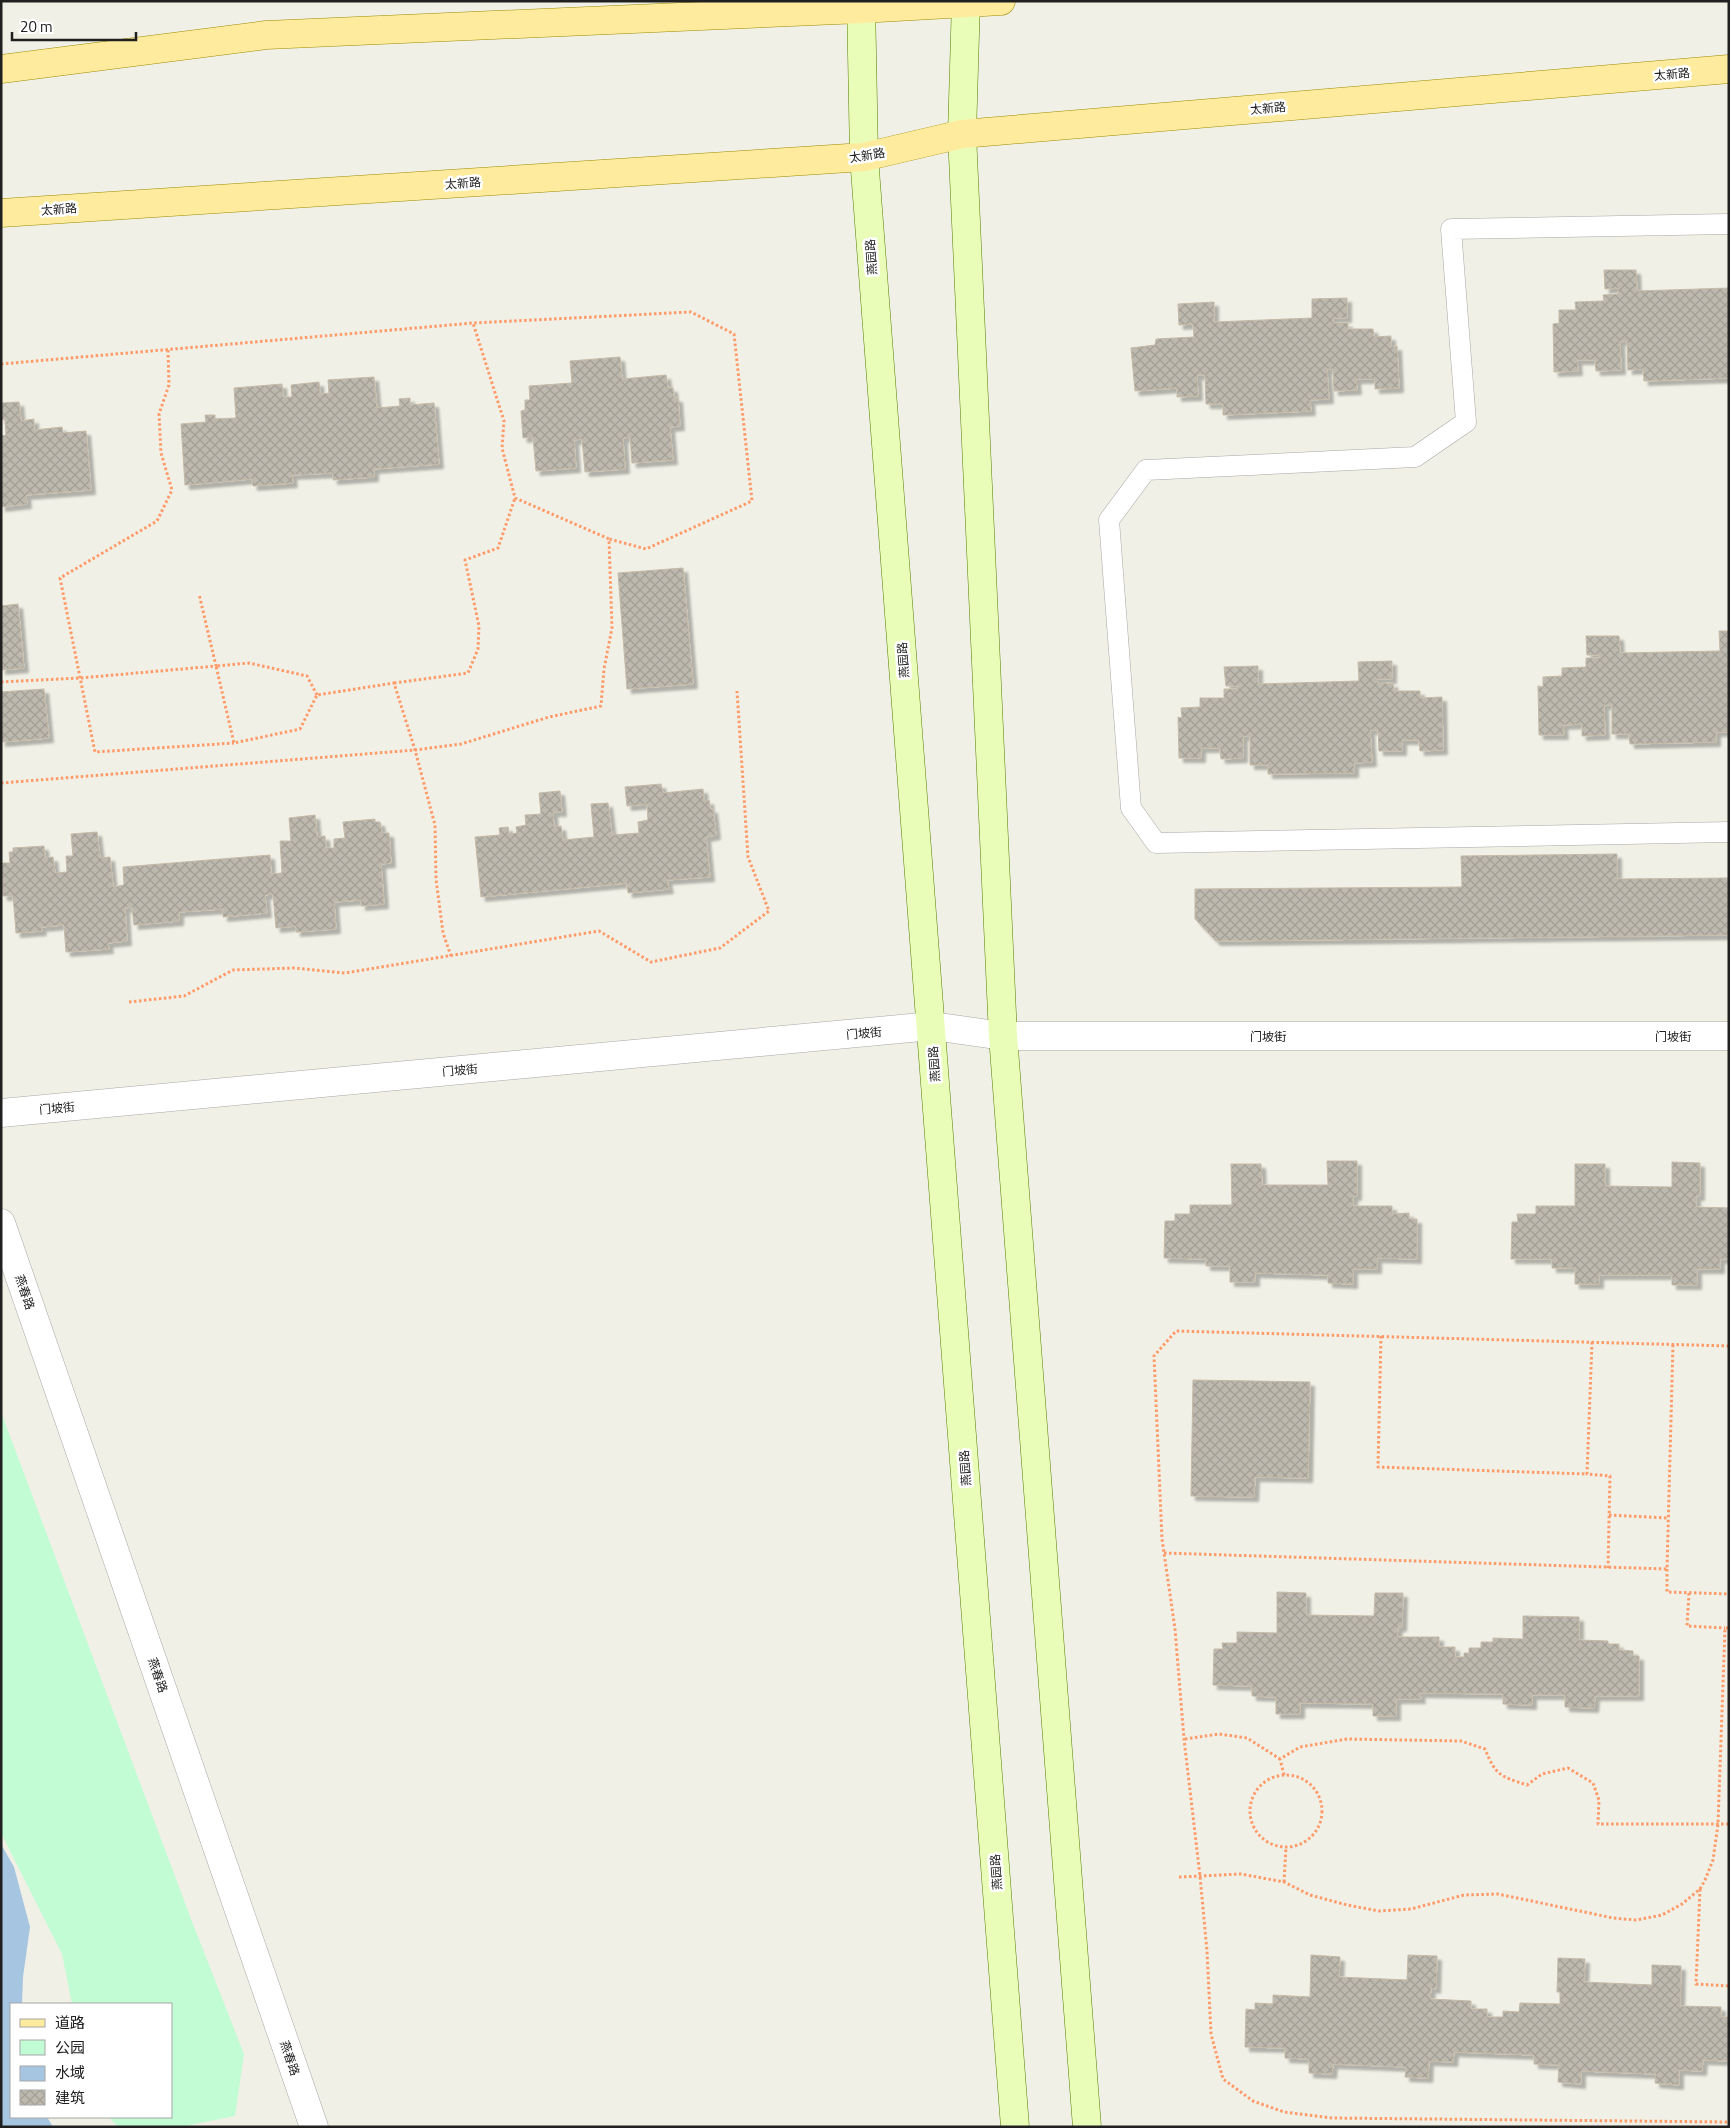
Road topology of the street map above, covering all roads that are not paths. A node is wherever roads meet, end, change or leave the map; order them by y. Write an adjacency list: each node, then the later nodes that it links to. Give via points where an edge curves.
1 (1001, 1): 2 (main road)
2 (966, 3): 3 (main road); 6 (main road)
3 (861, 5): 4 (main road, via 266,35); 7 (main road, 燕园路)
4 (1, 69)
5 (1729, 69): 6 (main road, 太新路)
6 (962, 134): 7 (main road, 太新路); 12 (main road)
7 (864, 158): 8 (main road, 太新路); 11 (main road, 燕园路)
8 (1, 212)
9 (1729, 224): 10 (lane, via 1451,229 1466,422 1415,457 1146,470 1108,520 1131,808 1156,843)
10 (1729, 832)
11 (932, 1026): 12 (street, 门坡街); 14 (street, 门坡街); 17 (main road, 燕园路)
12 (1003, 1036): 13 (street, 门坡街); 18 (main road)
13 (1729, 1036)
14 (1, 1113)
15 (1, 1223): 16 (street, 燕春路)
16 (314, 2127)
17 (1015, 2127)
18 (1087, 2127)

